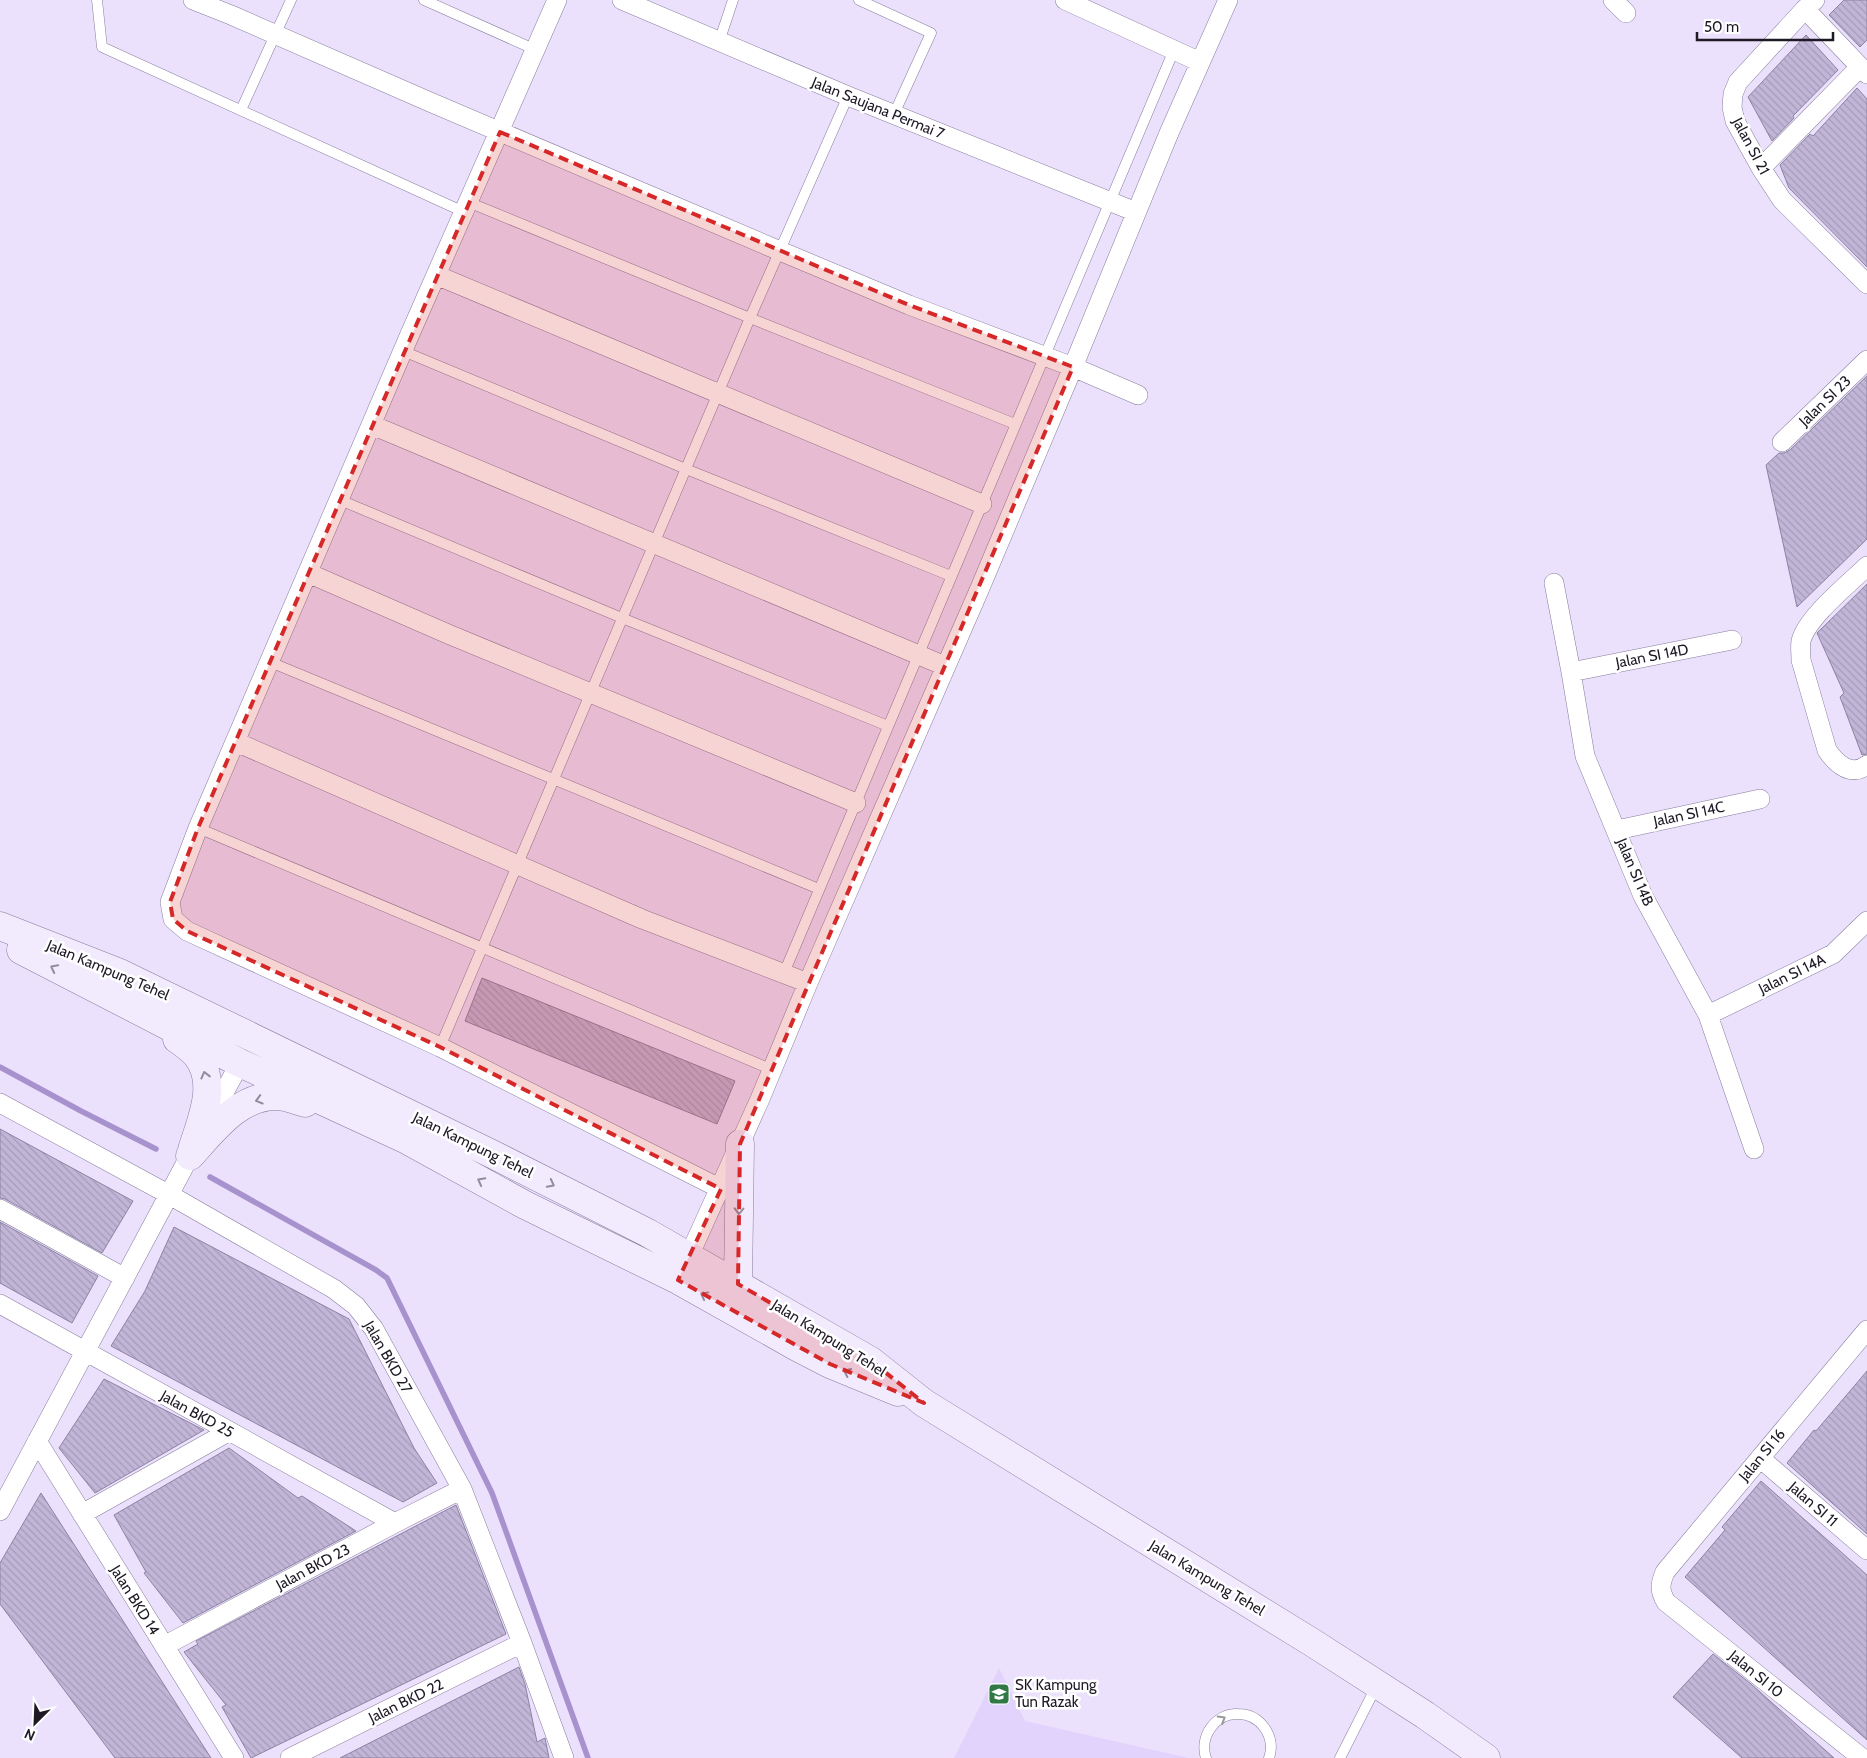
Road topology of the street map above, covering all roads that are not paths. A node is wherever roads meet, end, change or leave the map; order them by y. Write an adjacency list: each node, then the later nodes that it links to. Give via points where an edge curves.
1 (97, 0): 19 (lane, via 102,47)
2 (193, 0): 12 (street)
3 (291, 0): 12 (lane)
4 (424, 0): 14 (lane)
5 (557, 0): 14 (street)
6 (622, 0): 13 (street, Jalan Saujana Permai 7)
7 (734, 0): 13 (lane)
8 (859, 0): 20 (lane, via 931,33)
9 (1065, 0): 15 (street)
10 (1228, 0): 16 (street)
11 (1810, 4): 17 (street); 22 (street, Jalan SI 21, via 1738,82 1733,94 1735,121)
12 (276, 35): 19 (lane); 21 (street)
13 (719, 42): 18 (street, Jalan Saujana Permai 7)
14 (536, 50): 21 (street)
15 (1174, 50): 16 (street); 23 (lane)
16 (1200, 62): 25 (street)
17 (1864, 70): 22 (street)
18 (848, 96): 20 (street, Jalan Saujana Permai 7); 26 (lane)
19 (241, 110): 24 (lane)
20 (894, 114): 23 (street, Jalan Saujana Permai 7)
21 (500, 132): 24 (street); 26 (street)
22 (1761, 168): 28 (street, Jalan SI 21, via 1782,200)
23 (1110, 201): 25 (street, Jalan Saujana Permai 7); 31 (lane)
24 (466, 207): 27 (street); 29 (lane)
25 (1136, 212): 33 (street)
26 (780, 251): 29 (lane); 31 (street)
27 (436, 275): 30 (street); 34 (street)
28 (1867, 284)
29 (750, 318): 34 (lane); 36 (lane)
30 (403, 351): 37 (street); 39 (lane)
31 (1044, 356): 33 (street); 36 (lane)
32 (1867, 360): 38 (street, Jalan SI 23)
33 (1073, 367): 35 (street); 51 (street)
34 (718, 393): 39 (lane); 41 (street)
35 (1138, 394)
36 (1016, 424): 41 (lane)
37 (372, 425): 40 (street); 42 (street)
38 (1782, 442)
39 (686, 469): 42 (lane); 45 (lane)
40 (340, 500): 44 (street); 47 (lane)
41 (982, 504): 45 (lane)
42 (654, 544): 47 (lane); 49 (street)
43 (1867, 566): 56 (street, via 1812,620 1801,640 1800,649 1827,750 1834,762 1844,768 1854,770)
44 (308, 573): 50 (street); 53 (street)
45 (951, 576): 49 (lane)
46 (1554, 583): 52 (street, Jalan SI 14B)
47 (622, 618): 53 (lane); 54 (lane)
48 (1732, 640): 52 (street, Jalan SI 14D)
49 (918, 654): 51 (street); 54 (lane)
50 (270, 662): 55 (street); 57 (lane)
51 (945, 666): 71 (street)
52 (1571, 672): 61 (street, Jalan SI 14B, via 1585,756)
53 (590, 693): 57 (lane); 59 (street)
54 (888, 726): 59 (lane)
55 (236, 742): 60 (street); 62 (street)
56 (1866, 766)
57 (554, 778): 62 (lane); 63 (lane)
58 (1760, 799): 61 (street, Jalan SI 14C)
59 (856, 802): 63 (lane)
60 (198, 828): 67 (lane); 73 (street, via 170,902 173,919 186,931)
61 (1617, 830): 72 (street, Jalan SI 14B, via 1643,896)
62 (517, 865): 67 (lane); 69 (street, via 642,919)
63 (819, 889): 69 (lane)
64 (1867, 920): 72 (street, Jalan SI 14A, via 1833,954)
65 (0, 926): 68 (main road, Jalan Kampung Tehel)
66 (0, 936): 70 (main road, Jalan Kampung Tehel, one-way to 66)
67 (482, 948): 73 (lane); 75 (lane)
68 (120, 973): 74 (main road, via 148,995 223,1034 232,1044); 80 (main road, Jalan Kampung Tehel)
69 (784, 974): 71 (street)
70 (84, 983): 74 (main road, Jalan Kampung Tehel); 81 (main road, one-way to 70, via 208,1091 206,1072 198,1056 178,1039)
71 (808, 983): 75 (street)
72 (1708, 1014): 79 (street, Jalan SI 14B)
73 (440, 1047): 82 (street)
74 (240, 1063): 77 (main road, Jalan Kampung Tehel); 80 (main road, via 262,1059 281,1063 395,1117); 81 (street)
75 (773, 1070): 78 (street)
76 (0, 1103): 83 (street, Jalan BKD 27)
77 (405, 1139): 81 (main road, one-way to 81, via 279,1096 258,1099 238,1108); 87 (main road, Jalan Kampung Tehel, one-way to 77, via 525,1205)
78 (740, 1144): 82 (street); 88 (main road, one-way to 88)
79 (1754, 1150)
80 (492, 1154): 85 (main road, Jalan Kampung Tehel, one-way to 85)
81 (190, 1156): 83 (street)
82 (721, 1188): 85 (street)
83 (168, 1194): 86 (street); 96 (street, Jalan BKD 27, via 334,1289 356,1306 374,1330)
84 (0, 1209): 86 (street)
85 (690, 1256): 87 (street); 88 (main road, Jalan Kampung Tehel)
86 (125, 1278): 91 (street)
87 (678, 1280): 92 (main road, Jalan Kampung Tehel, one-way to 87, via 830,1364)
88 (738, 1284): 92 (main road, Jalan Kampung Tehel, via 871,1361)
89 (0, 1304): 91 (street, Jalan BKD 25)
90 (1864, 1340): 95 (street, Jalan SI 16)
91 (84, 1351): 93 (street, Jalan BKD 25); 94 (street)
92 (924, 1403): 104 (main road, Jalan Kampung Tehel)
93 (228, 1432): 98 (street); 99 (street, Jalan BKD 25)
94 (37, 1441): 97 (street); 98 (street, Jalan BKD 14)
95 (1760, 1458): 100 (street, Jalan SI 11); 101 (street, Jalan SI 16, via 1665,1572)
96 (462, 1489): 99 (street, Jalan BKD 23); 102 (street, Jalan BKD 27)
97 (0, 1511)
98 (82, 1514): 103 (street, Jalan BKD 14)
99 (395, 1523): 103 (street, Jalan BKD 23)
100 (1867, 1550)
101 (1660, 1583): 112 (street, Jalan SI 10, via 1660,1593 1666,1602)
102 (522, 1643): 106 (street, Jalan BKD 22); 107 (street, Jalan BKD 27)
103 (164, 1646): 105 (street, Jalan BKD 14)
104 (1377, 1685): 110 (lane); 111 (main road, Jalan Kampung Tehel)
105 (234, 1758)
106 (290, 1758)
107 (564, 1758)
108 (1206, 1758): 109 (lane, one-way to 109, via 1204,1742 1212,1726 1228,1715 1238,1714 1256,1719 1263,1725 1271,1742)
109 (1269, 1758)
110 (1340, 1758)
111 (1486, 1758)
112 (1862, 1758)

